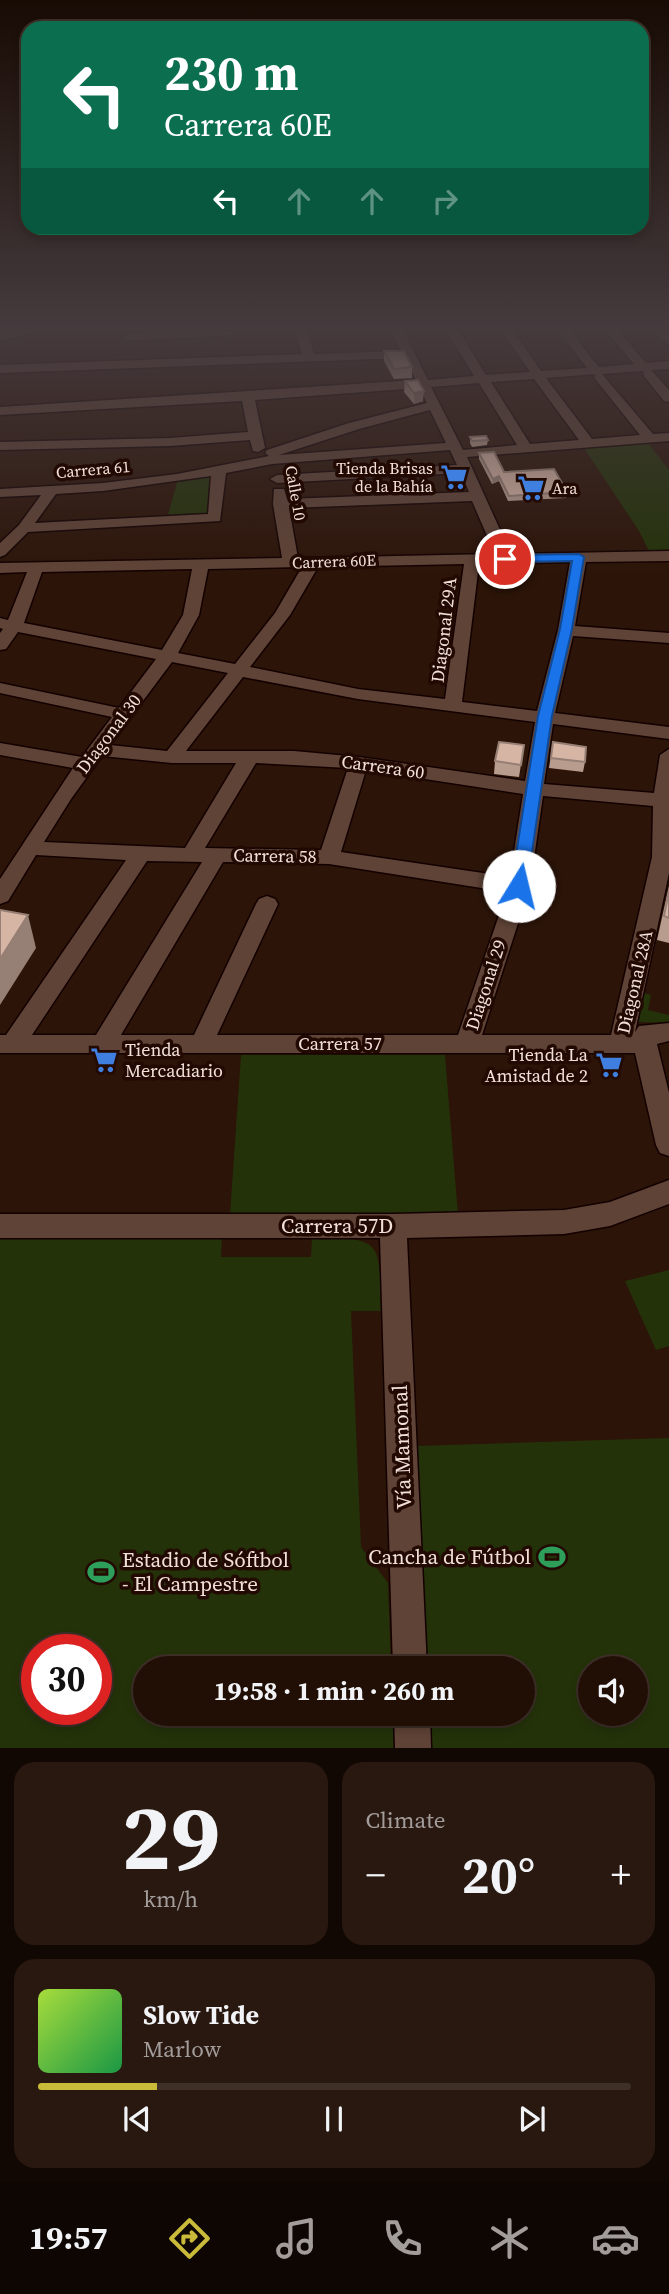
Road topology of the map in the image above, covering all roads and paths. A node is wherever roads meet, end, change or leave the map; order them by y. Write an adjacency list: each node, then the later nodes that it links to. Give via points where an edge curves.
1 (250, 412): 8 (street, Calle 10)
2 (409, 412): 7 (street, Carrera 61)
3 (437, 412): 14 (street)
4 (503, 412): 13 (street)
5 (565, 412): 11 (street)
6 (628, 412): 10 (street)
7 (354, 426): 15 (street); 16 (street, Carrera 61)
8 (254, 436): 12 (street); 16 (street, Calle 10, via 259,453)
9 (669, 437): 10 (street)
10 (650, 439): 11 (street)
11 (589, 444): 13 (street)
12 (0, 446)
13 (526, 449): 14 (street)
14 (456, 450): 15 (street); 17 (street)
15 (370, 452): 16 (street); 19 (street)
16 (267, 458): 18 (street, Carrera 61); 20 (street, Calle 10)
17 (466, 469): 19 (street); 23 (street)
18 (219, 470): 21 (street, Carrera 61); 26 (street, via 215,518)
19 (375, 474): 20 (street); 24 (street)
20 (277, 479): 25 (street, Calle 10)
21 (51, 491): 22 (street, Carrera 61); 26 (street)
22 (0, 493)
23 (479, 496): 24 (street); 30 (street)
24 (383, 500): 25 (street)
25 (281, 504): 32 (street, Calle 10)
26 (24, 528): 27 (street)
27 (0, 552)
28 (669, 556): 29 (street, Carrera 60E)
29 (579, 557): 30 (street, Carrera 60E); 38 (street, Diagonal 29)
30 (505, 559): 31 (street, Carrera 60E)
31 (471, 560): 33 (street, Carrera 60E); 44 (street, Diagonal 29A)
32 (291, 563): 33 (street, Carrera 60E); 34 (street, Carrera 60E)
33 (312, 563): 42 (street, via 282,615)
34 (201, 565): 36 (street, Carrera 60E); 41 (street, Diagonal 30, via 191,615)
35 (0, 568): 36 (street, Carrera 60E)
36 (36, 568): 37 (street)
37 (7, 624): 40 (street); 41 (street)
38 (566, 629): 39 (street); 46 (street, Diagonal 29)
39 (669, 638)
40 (0, 645)
41 (167, 657): 42 (street); 45 (street, Diagonal 30)
42 (240, 670): 44 (street, via 358,694); 51 (street)
43 (0, 688): 45 (street)
44 (453, 704): 46 (street)
45 (124, 714): 50 (street, Diagonal 30)
46 (545, 716): 47 (street); 54 (street, Diagonal 29)
47 (669, 733)
48 (0, 749): 50 (street, Carrera 60)
49 (669, 755): 55 (street, Diagonal 28A)
50 (91, 757): 51 (street, Carrera 60); 56 (street, Diagonal 30)
51 (172, 757): 52 (street, Carrera 60)
52 (248, 758): 53 (street, Carrera 60, via 268,755); 57 (street)
53 (359, 764): 54 (street, Carrera 60); 60 (street)
54 (534, 789): 55 (street, Carrera 60); 62 (street, Diagonal 29)
55 (666, 800): 61 (street, Diagonal 28A)
56 (29, 848): 58 (street, Carrera 58); 63 (street, Diagonal 30)
57 (192, 853): 58 (street, Carrera 58); 59 (street, Carrera 58)
58 (141, 854): 67 (street)
59 (217, 855): 60 (street, Carrera 58); 68 (street)
60 (329, 858): 62 (street, Carrera 58)
61 (666, 858): 70 (street, Diagonal 28A)
62 (519, 886): 66 (street, Diagonal 29)
63 (0, 896)
64 (267, 904): 69 (street)
65 (669, 1032): 70 (street, Carrera 57, via 646,1033)
66 (467, 1043): 69 (street, Carrera 57); 70 (street, Carrera 57)
67 (7, 1044): 68 (street, Carrera 57)
68 (103, 1044): 69 (street, Carrera 57)
69 (201, 1044)
70 (633, 1044): 71 (street, Diagonal 28A)
71 (669, 1145)
72 (669, 1192): 74 (street, Carrera 57D, via 587,1220)
73 (0, 1226): 74 (street, Carrera 57D)
74 (393, 1226): 75 (street, Vía Mamonal)
75 (410, 1656)
76 (412, 1726): 77 (street)
77 (413, 1748)

